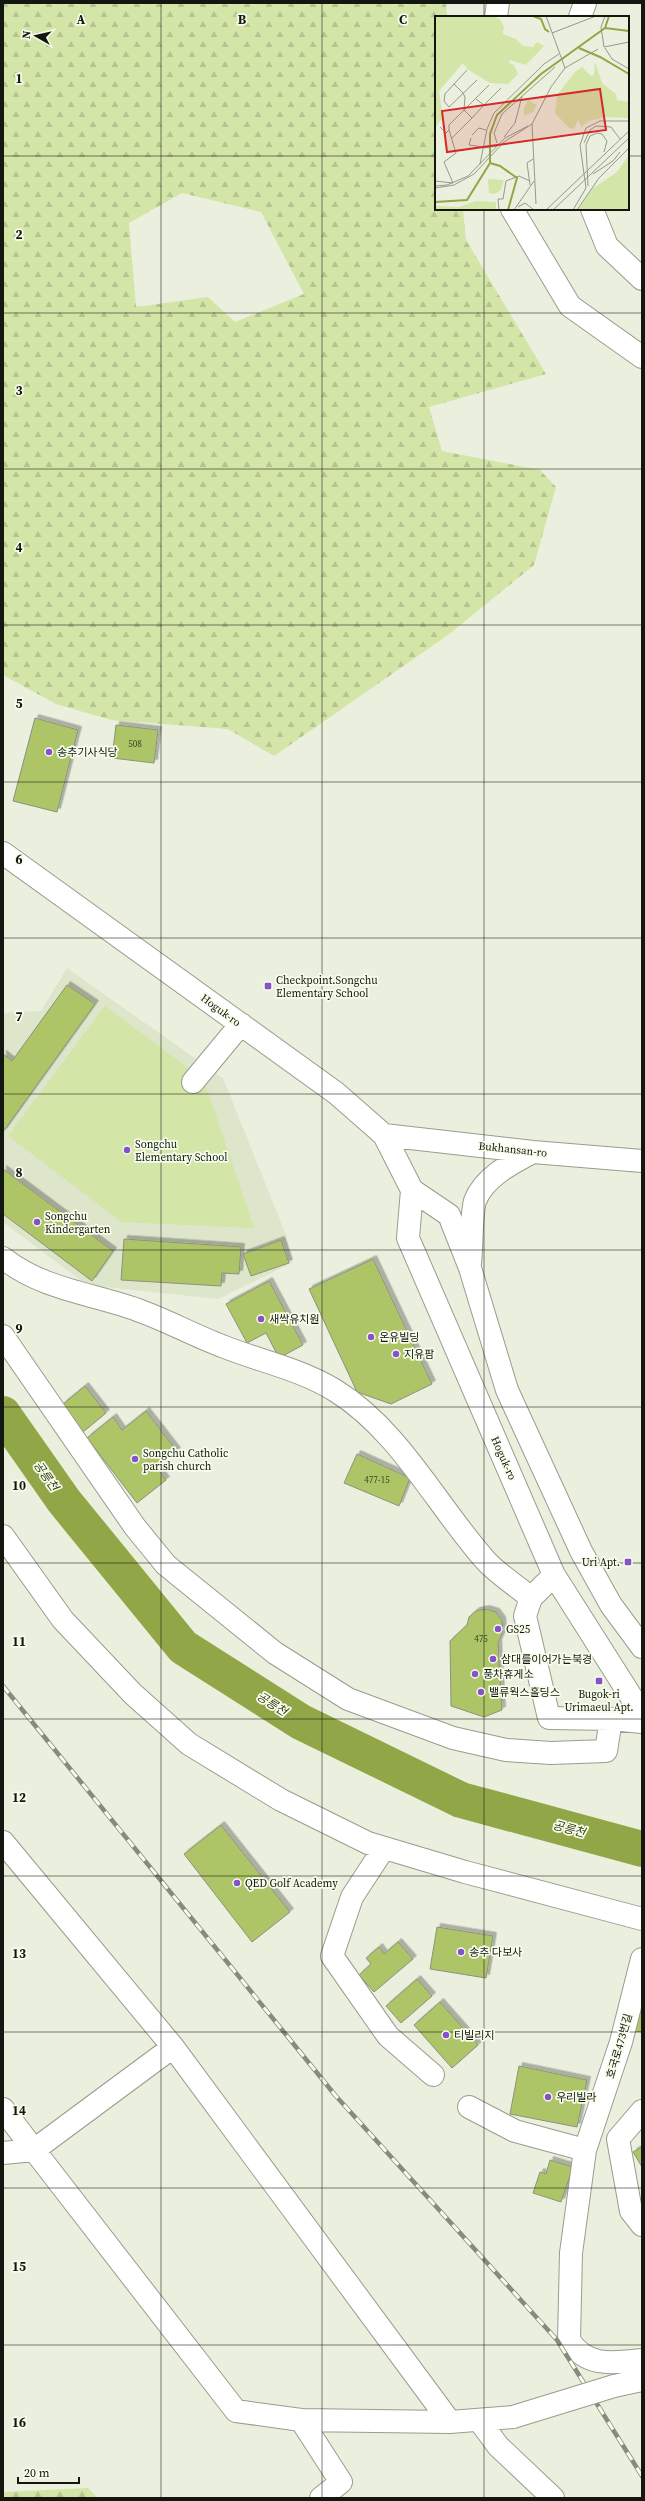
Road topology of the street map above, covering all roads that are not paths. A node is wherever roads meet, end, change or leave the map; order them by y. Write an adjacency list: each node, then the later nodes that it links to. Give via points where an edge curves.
1 (498, 3): 3 (main road)
2 (585, 3): 4 (main road)
3 (496, 16)
4 (580, 16)
5 (513, 210): 8 (main road, via 570,306)
6 (592, 210): 7 (main road, via 607,246)
7 (642, 279)
8 (642, 357)
9 (3, 853): 10 (main road, Hoguk-ro)
10 (241, 1024): 11 (main road); 12 (main road, Hoguk-ro, via 336,1093)
11 (193, 1082)
12 (384, 1135): 13 (main road, Bukhansan-ro); 15 (main road, Hoguk-ro)
13 (533, 1152): 14 (main road, Bukhansan-ro); 17 (main road, via 505,1166 488,1182 475,1201)
14 (642, 1161)
15 (412, 1190): 17 (main road, Hoguk-ro, via 448,1215); 20 (main road, Hoguk-ro, via 408,1238)
16 (3, 1258): 21 (main road, via 52,1286 159,1318 222,1346 292,1370 336,1391 372,1420 418,1472 487,1562)
17 (470, 1268): 22 (main road, Hoguk-ro, via 507,1390 581,1551 611,1605)
18 (3, 1336): 24 (main road, via 134,1527 166,1565 251,1636 295,1667 348,1699 453,1738 506,1750 551,1753 606,1751)
19 (3, 1536): 27 (main road, via 63,1620 133,1694 189,1744 281,1800 368,1843)
20 (554, 1575): 21 (main road); 23 (main road, Hoguk-ro, via 632,1698)
21 (531, 1598): 24 (main road, via 525,1616 549,1718)
22 (642, 1647)
23 (642, 1709)
24 (611, 1719): 25 (main road)
25 (642, 1722)
26 (3, 1842): 30 (main road)
27 (384, 1848): 28 (main road); 31 (main road, via 352,1897 332,1956 388,2036)
28 (642, 1919)
29 (642, 1959): 36 (main road, 호국로473번길, via 621,2042)
30 (173, 2048): 35 (main road); 43 (main road)
31 (433, 2075)
32 (469, 2107): 36 (main road, via 515,2132)
33 (3, 2109): 35 (main road)
34 (642, 2111): 38 (main road, via 618,2139 631,2212)
35 (34, 2150): 37 (main road); 41 (main road, via 236,2411)
36 (585, 2150): 39 (main road, 호국로473번길, via 571,2253 569,2340 575,2350 586,2357 608,2364)
37 (3, 2153)
38 (642, 2225)
39 (642, 2360)
40 (642, 2380): 42 (main road, bridge, via 513,2417)
41 (301, 2420): 43 (main road); 44 (main road, via 341,2482)
42 (479, 2420): 43 (main road); 45 (main road, via 498,2446)
43 (450, 2422)
44 (321, 2498)
45 (553, 2498)

